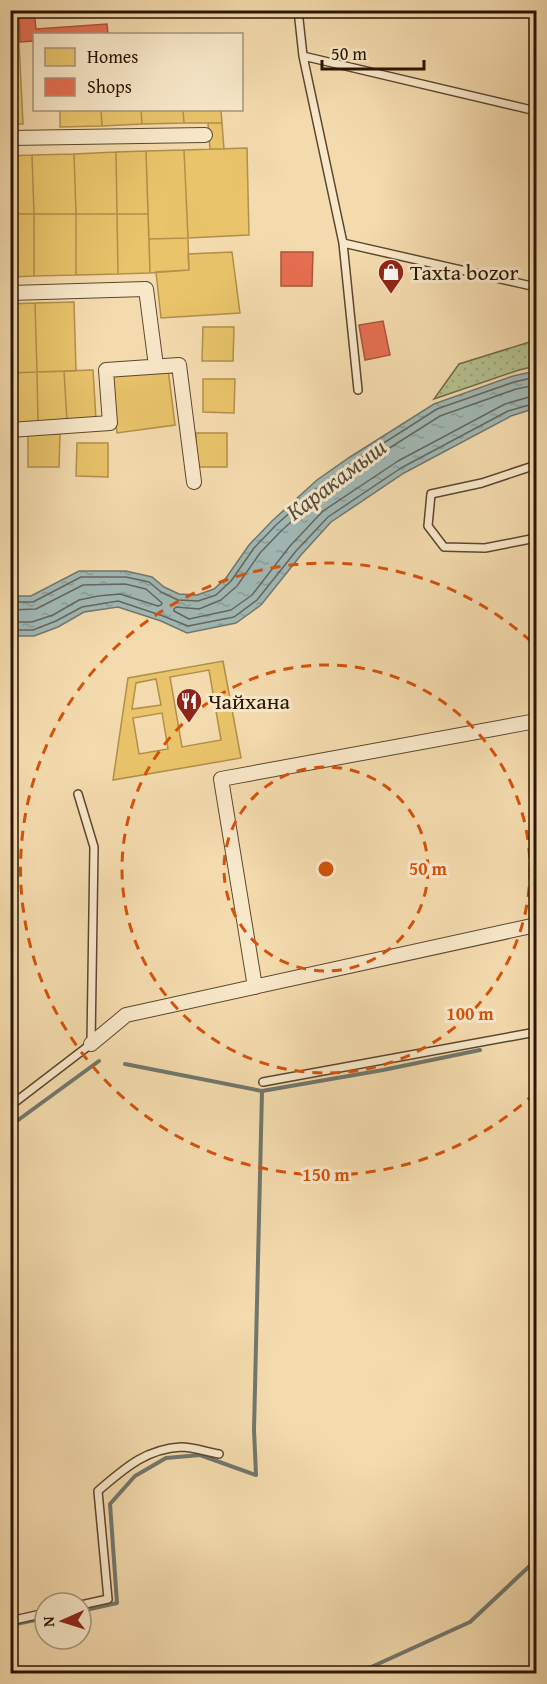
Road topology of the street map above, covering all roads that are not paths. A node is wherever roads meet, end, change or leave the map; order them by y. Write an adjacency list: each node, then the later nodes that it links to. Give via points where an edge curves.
1 (298, 10): 2 (lane)
2 (303, 56): 3 (lane); 6 (lane)
3 (537, 111)
4 (205, 135): 5 (street)
5 (10, 138)
6 (343, 243): 7 (lane); 10 (lane)
7 (537, 287)
8 (10, 293): 9 (street, via 146,289)
9 (156, 366): 11 (street, via 106,370 110,423); 13 (street, via 179,364)
10 (358, 390)
11 (10, 430)
12 (537, 465): 14 (lane, via 430,494 428,526 444,547 485,548)
13 (194, 482)
14 (537, 538)
15 (537, 721): 18 (street, via 220,779)
16 (78, 794): 20 (lane, via 94,847)
17 (537, 925): 18 (street)
18 (255, 987): 20 (street, via 126,1015)
19 (537, 1032): 21 (lane)
20 (91, 1044): 22 (lane)
21 (263, 1082)
22 (10, 1106)
23 (219, 1454): 24 (lane, via 182,1447 146,1454 98,1491 108,1599)
24 (93, 1602)
25 (33, 1616): 26 (lane)
26 (10, 1621)

